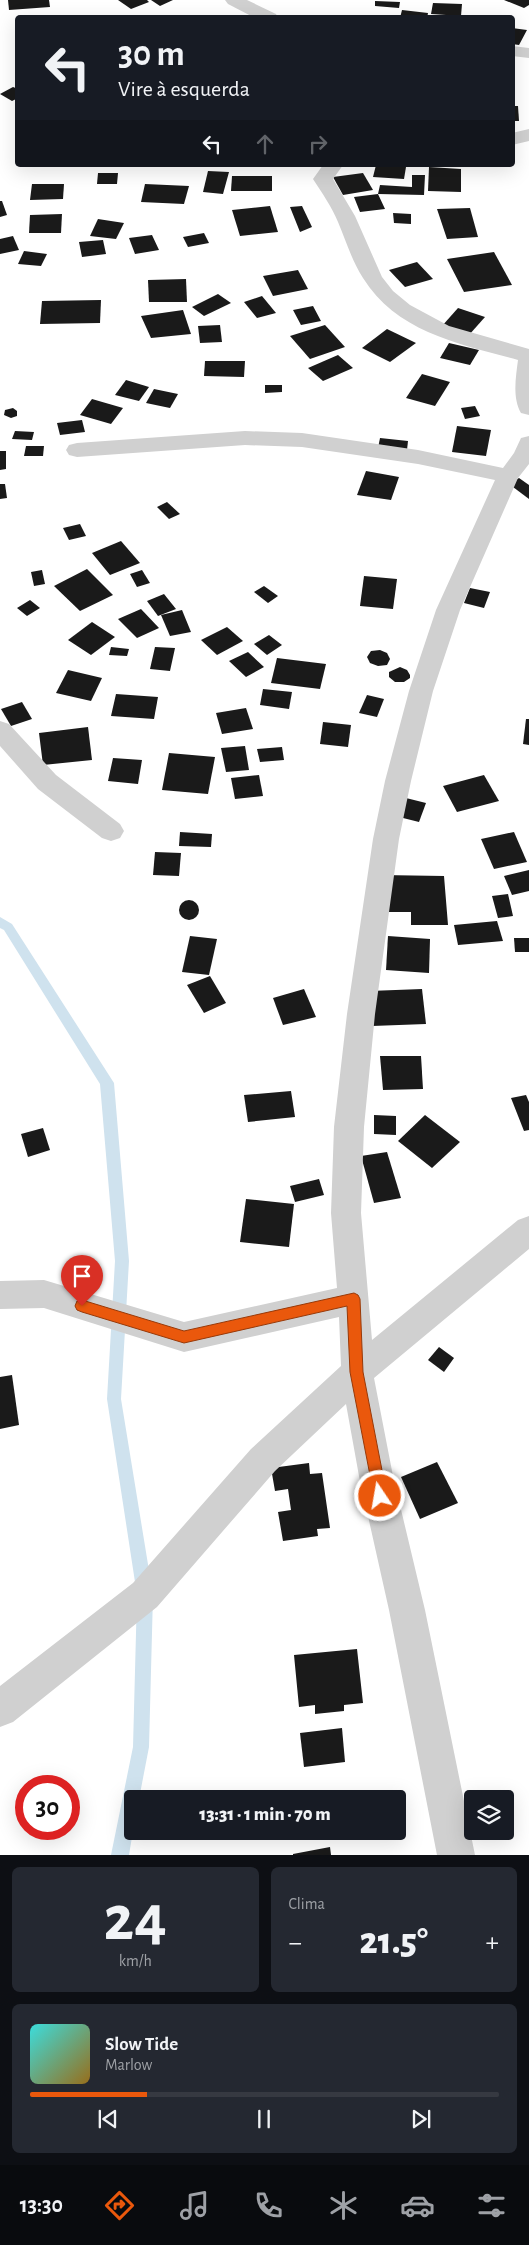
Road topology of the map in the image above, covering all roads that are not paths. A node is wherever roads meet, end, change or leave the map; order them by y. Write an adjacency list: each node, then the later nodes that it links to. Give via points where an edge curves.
1 (234, 0): 2 (street)
2 (264, 15)
3 (515, 51): 4 (street)
4 (529, 53)
5 (529, 134): 6 (street)
6 (515, 138)
7 (332, 167): 8 (street, via 323,180 348,222 374,280 386,296 423,323)
8 (529, 355): 9 (street, via 526,388)
9 (529, 408)
10 (529, 443): 12 (street)
11 (77, 450): 12 (street, via 245,438 302,440 418,457)
12 (508, 476): 17 (street, via 448,610 421,691 386,839 349,1127 346,1212)
13 (0, 730): 14 (street, via 47,782)
14 (111, 831)
15 (529, 1230): 18 (street)
16 (0, 1295): 17 (street, via 44,1294 184,1337)
17 (354, 1299): 18 (street)
18 (357, 1372): 19 (street, via 263,1460 145,1595); 20 (street)
19 (0, 1709)
20 (456, 1855)

